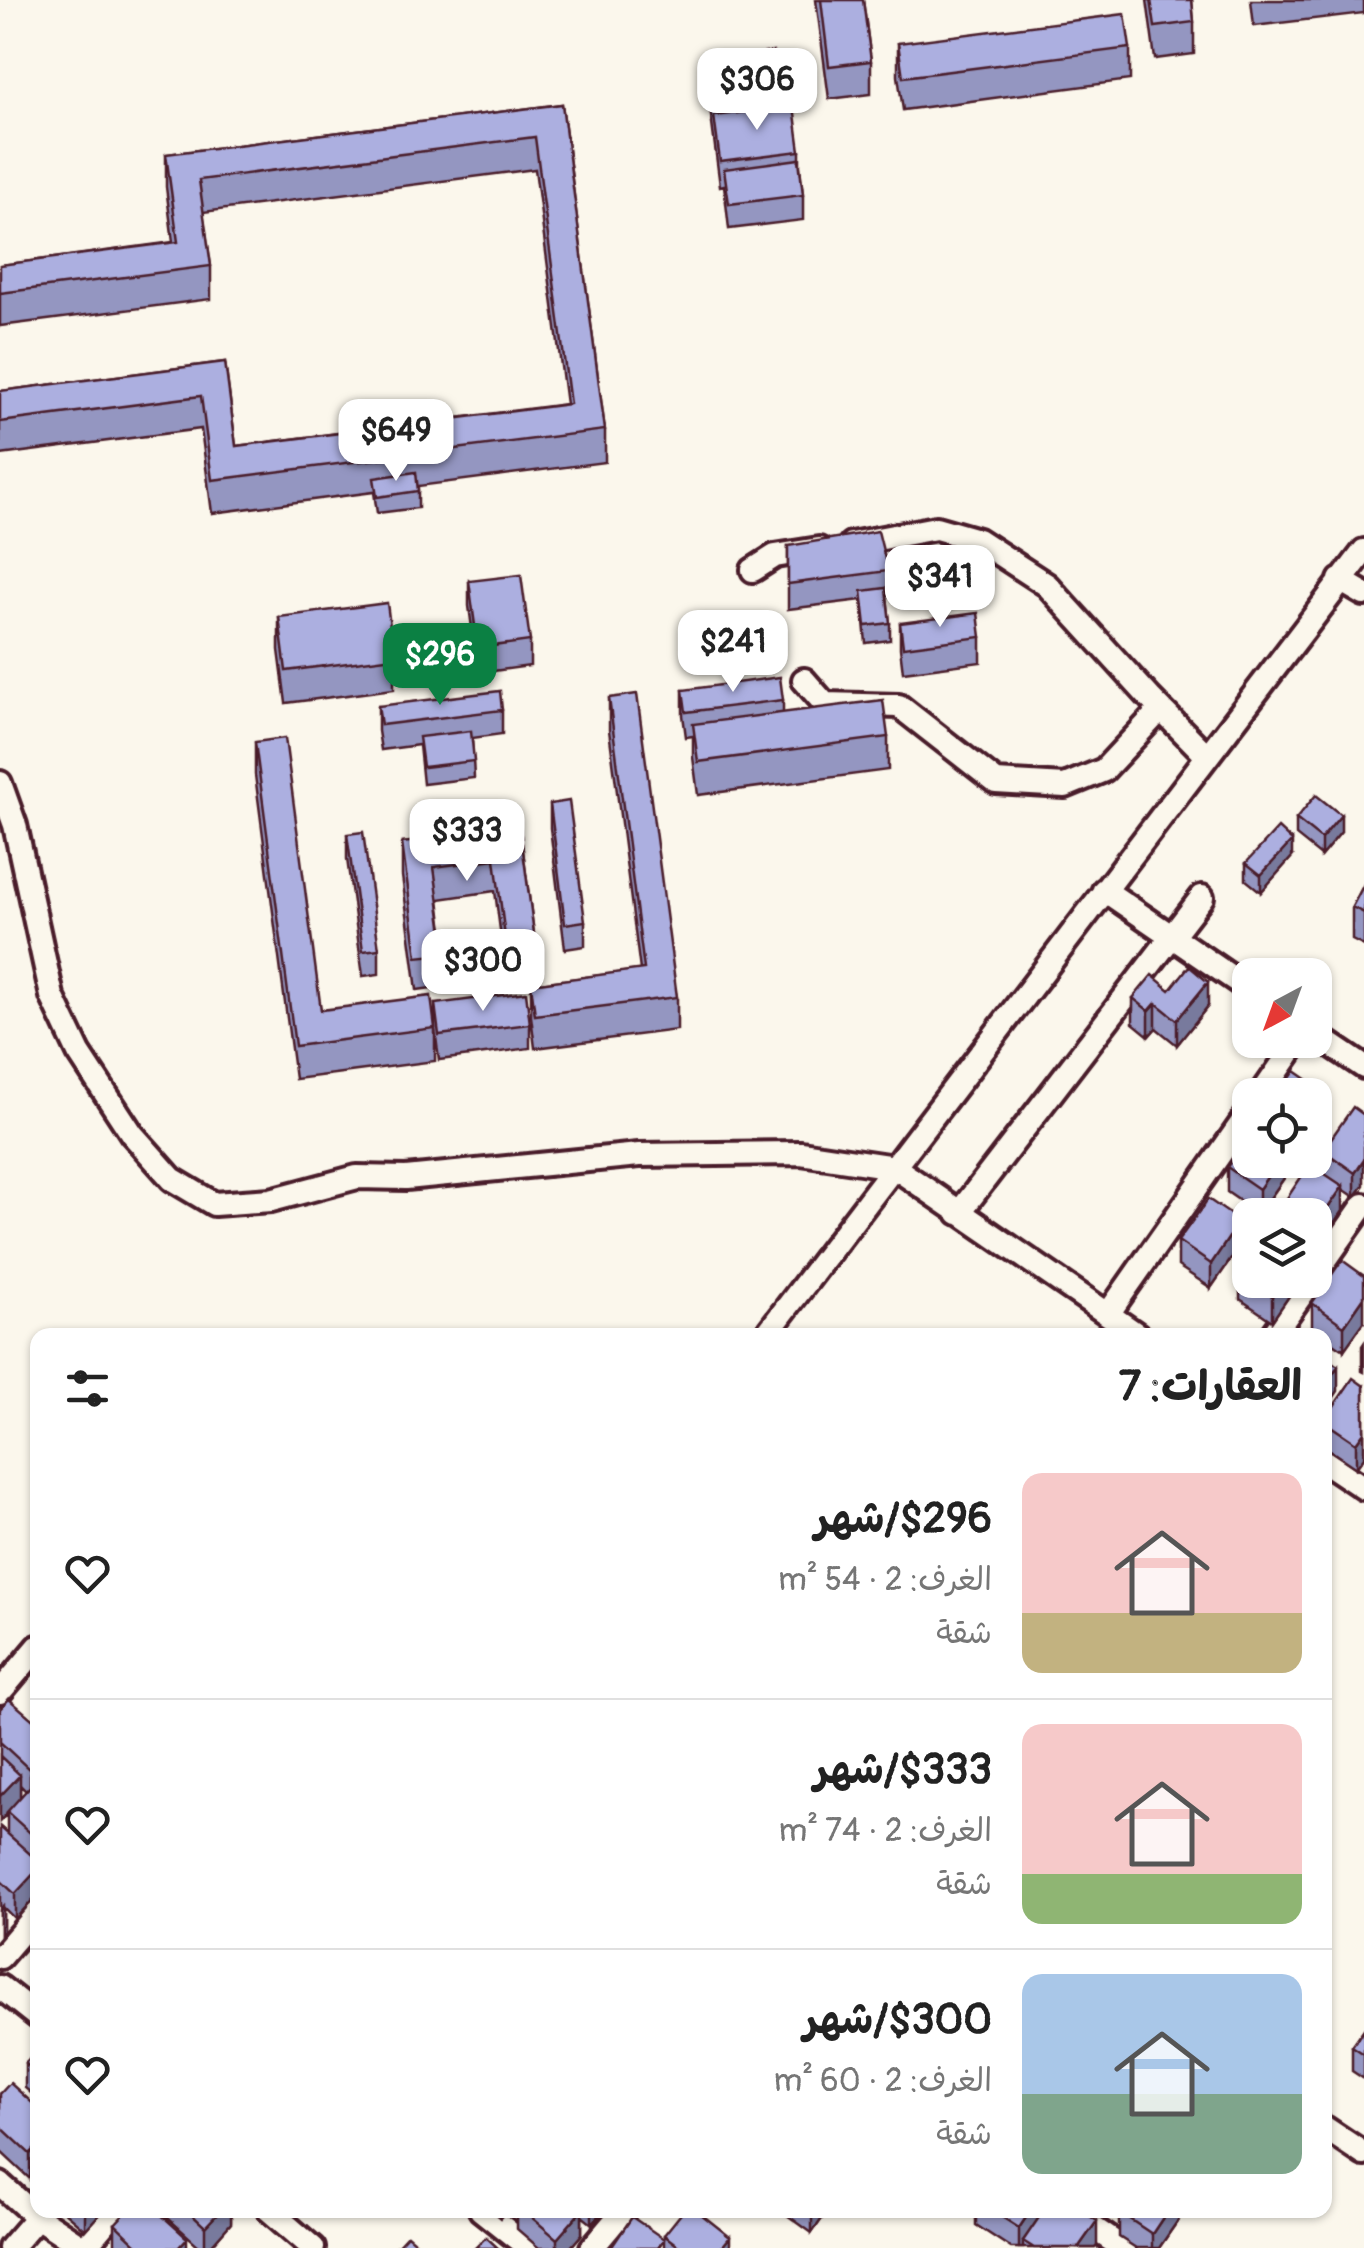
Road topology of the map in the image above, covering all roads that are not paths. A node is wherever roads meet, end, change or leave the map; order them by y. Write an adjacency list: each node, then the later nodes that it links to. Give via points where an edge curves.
1 (1364, 550): 3 (street)
2 (754, 570): 6 (street, via 775,556 936,528 978,540 1046,585)
3 (1340, 580): 4 (street); 7 (street)
4 (1364, 594)
5 (804, 680): 6 (street, via 826,704 898,706 996,782 1065,786 1104,770)
6 (1161, 709): 7 (street)
7 (1206, 756): 9 (street)
8 (0, 782): 16 (street, via 52,996 79,1054 132,1134 172,1179 214,1204 271,1200 357,1176 406,1178 638,1155 800,1153)
9 (1104, 890): 11 (street); 16 (street)
10 (1202, 897): 11 (street)
11 (1172, 938): 12 (street); 18 (street)
12 (1232, 978)
13 (1332, 1045): 14 (street)
14 (1364, 1067)
15 (1232, 1136): 21 (street)
16 (894, 1166): 18 (street); 22 (street)
17 (1364, 1205): 19 (street)
18 (959, 1213): 21 (street)
19 (1332, 1251)
20 (1299, 1298): 24 (street)
21 (1108, 1314): 23 (street)
22 (771, 1328)
23 (1128, 1328)
24 (1279, 1328)
25 (1332, 1465): 26 (street)
26 (1361, 1479)
27 (30, 1656): 28 (street)
28 (0, 1692)
29 (30, 1922): 30 (street)
30 (0, 1957)
31 (0, 1987): 32 (street)
32 (30, 2011)
33 (1332, 2133): 34 (street)
34 (1364, 2154)
35 (0, 2184): 36 (street)
36 (30, 2211)
37 (36, 2218): 44 (street)
38 (39, 2218): 45 (street)
39 (109, 2218): 45 (street)
40 (278, 2218): 46 (street)
41 (491, 2218): 47 (street)
42 (617, 2218): 48 (street)
43 (1101, 2220): 49 (street)
44 (10, 2248)
45 (84, 2248)
46 (314, 2248)
47 (529, 2248)
48 (592, 2248)
49 (1123, 2248)

